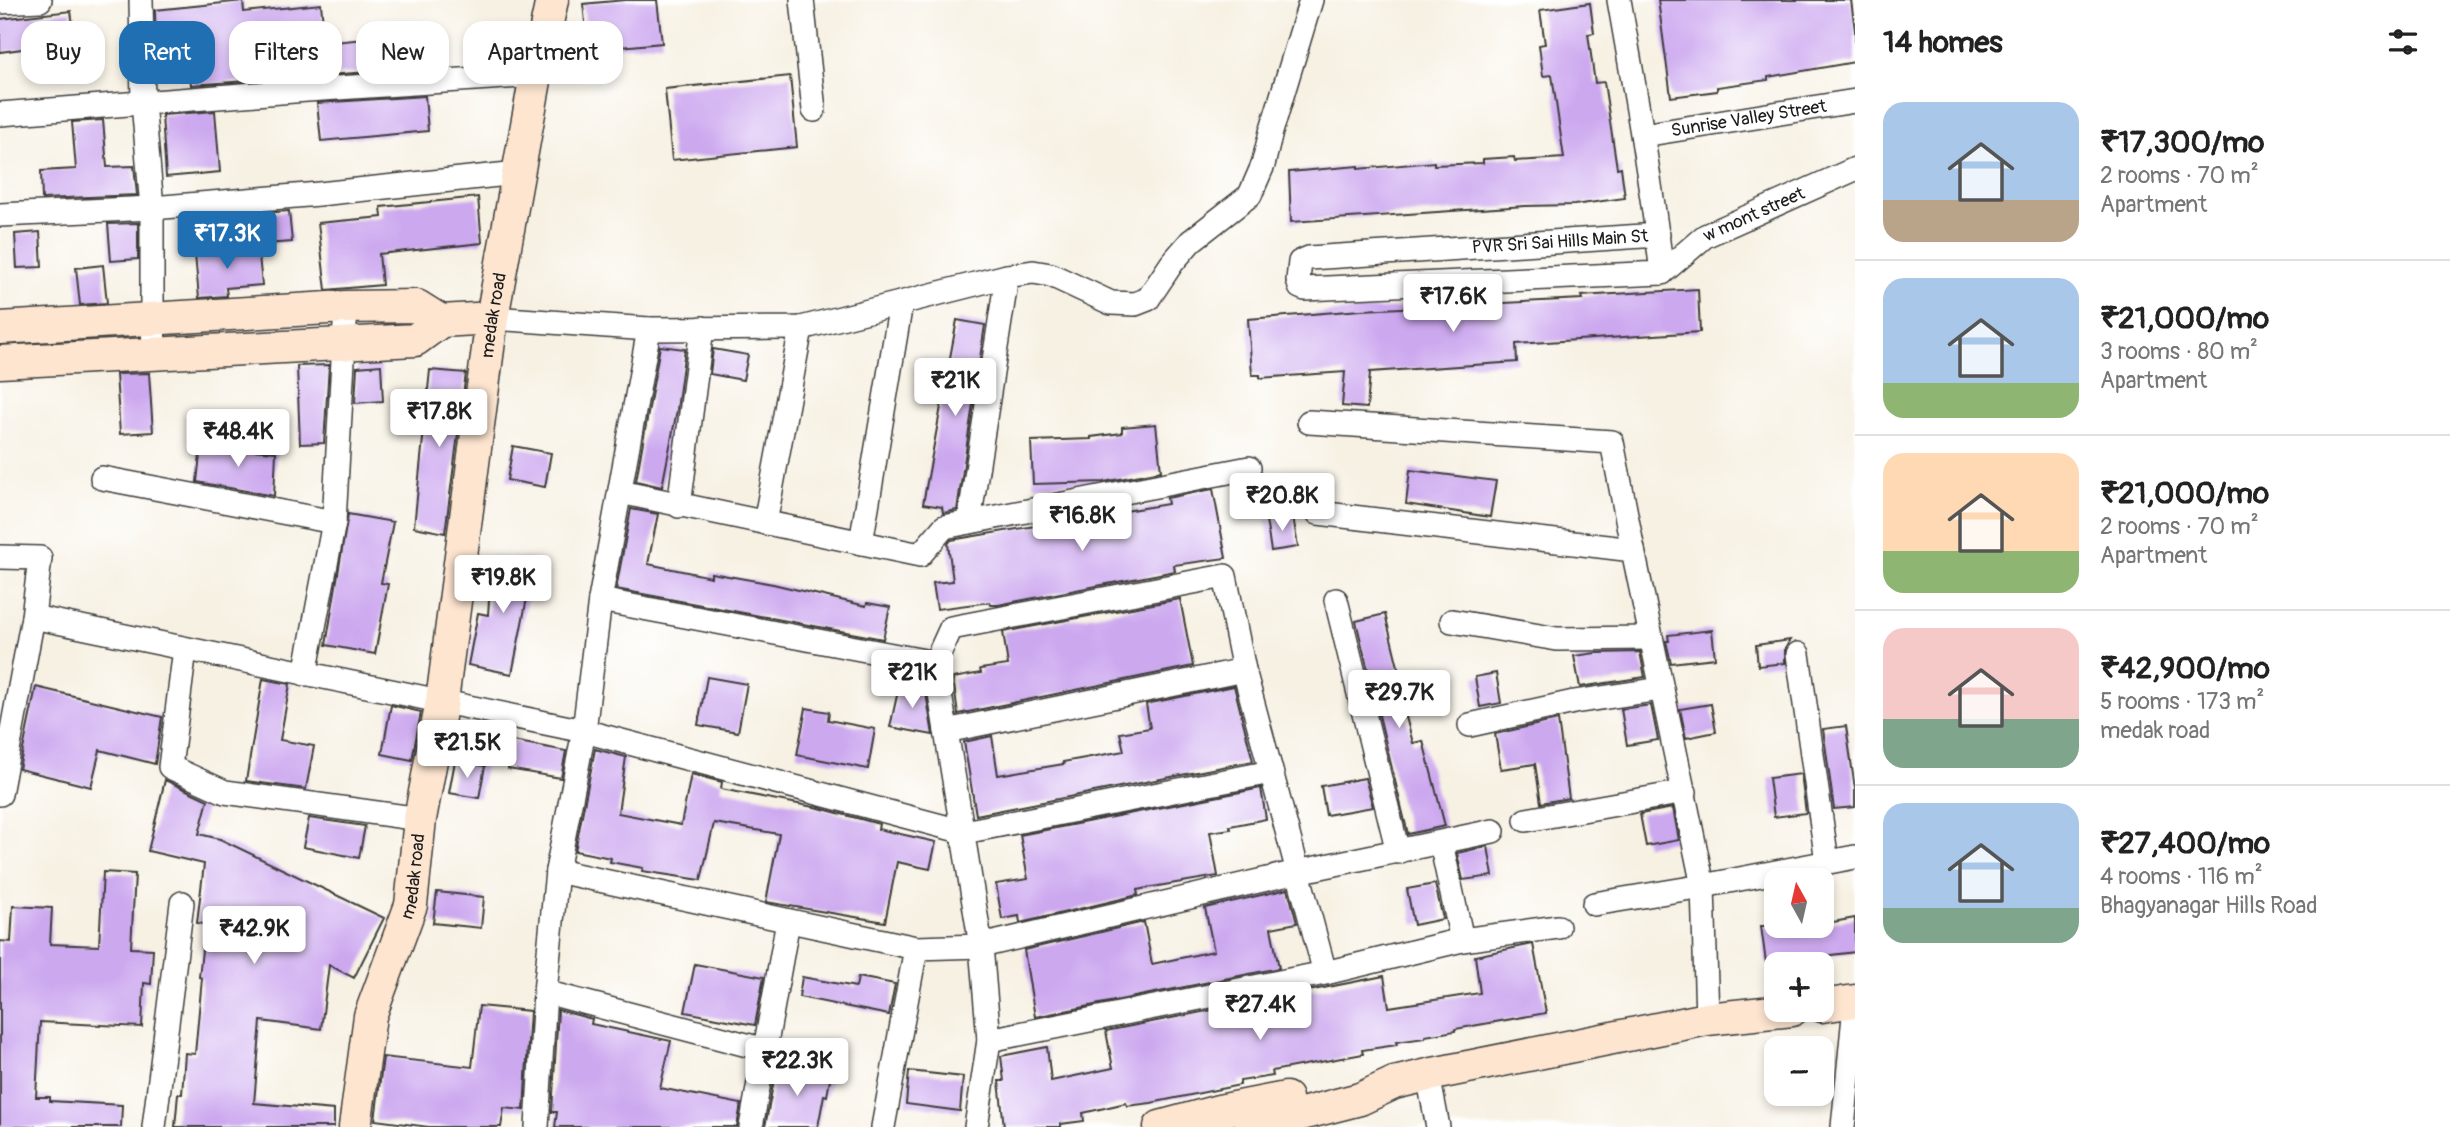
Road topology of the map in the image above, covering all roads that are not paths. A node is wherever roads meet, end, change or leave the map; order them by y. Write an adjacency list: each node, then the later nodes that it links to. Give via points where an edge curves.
1 (40, 0): 7 (street)
2 (141, 0): 12 (street)
3 (552, 0): 8 (street, medak road)
4 (802, 0): 13 (street)
5 (1311, 0): 22 (street, via 1250,195 1191,241 1148,299 1135,304 1111,303 1051,275)
6 (1619, 0): 15 (street, PVR Sri Sai Hills Main St)
7 (0, 2)
8 (548, 21)
9 (463, 80): 12 (street)
10 (534, 84): 17 (street, medak road)
11 (1855, 101): 15 (street, Sunrise Valley Street)
12 (143, 102): 14 (street); 18 (street)
13 (814, 110)
14 (0, 114)
15 (1643, 135): 20 (street, PVR Sri Sai Hills Main St)
16 (1855, 169): 21 (street, w mont street, via 1705,236)
17 (518, 173): 18 (street); 26 (street, medak road)
18 (152, 208): 19 (street); 25 (street)
19 (0, 215)
20 (1658, 235): 21 (street, PVR Sri Sai Hills Main St); 21 (street, PVR Sri Sai Hills Main St, via 1309,258 1300,262 1298,280 1305,289)
21 (1662, 273)
22 (1007, 276): 23 (street); 41 (street)
23 (901, 303): 30 (street); 44 (street)
24 (346, 307): 25 (street); 27 (street, via 417,306); 32 (street)
25 (152, 318): 28 (street); 33 (street)
26 (492, 318): 27 (street); 31 (street); 58 (street, medak road)
27 (441, 321): 32 (street, via 415,340)
28 (0, 328)
29 (702, 328): 30 (street); 31 (street); 39 (street)
30 (800, 328): 43 (street)
31 (649, 330): 38 (street)
32 (344, 343): 33 (street); 42 (street)
33 (155, 353): 34 (street)
34 (0, 362)
35 (1309, 422): 45 (street, via 1612,442)
36 (1249, 468): 41 (street)
37 (102, 478): 42 (street)
38 (620, 492): 39 (street); 47 (street)
39 (679, 506): 43 (street)
40 (1318, 513): 45 (street)
41 (969, 522): 44 (street, via 944,527 920,555)
42 (334, 523): 56 (street)
43 (765, 523): 44 (street)
44 (861, 543)
45 (1633, 550): 51 (street)
46 (0, 557): 49 (street, via 40,558)
47 (600, 600): 54 (street); 60 (street)
48 (1336, 600): 70 (street)
49 (33, 617): 52 (street); 64 (street)
50 (1452, 621): 51 (street, via 1557,639)
51 (1651, 638): 57 (street)
52 (185, 649): 56 (street); 65 (street, via 170,767 225,792)
53 (1798, 654): 72 (street)
54 (935, 663): 55 (street, via 951,628 1225,576); 61 (street)
55 (1244, 670): 61 (street); 62 (street)
56 (305, 674): 58 (street)
57 (1661, 688): 59 (street); 63 (street)
58 (442, 701): 60 (street); 65 (street, medak road)
59 (1470, 724)
60 (584, 731): 68 (street); 73 (street)
61 (946, 731): 68 (street)
62 (1271, 772): 68 (street); 74 (street)
63 (1685, 792): 66 (street); 75 (street)
64 (0, 794)
65 (420, 819): 94 (street, medak road, via 411,905 370,1016)
66 (1526, 820)
67 (1493, 831): 69 (street)
68 (964, 832): 81 (street)
69 (1441, 843): 70 (street); 80 (street)
70 (1398, 852): 74 (street)
71 (1855, 857): 72 (street)
72 (1827, 862): 75 (street)
73 (557, 871): 78 (street); 84 (street)
74 (1297, 872): 81 (street); 83 (street)
75 (1703, 886): 77 (street); 88 (street)
76 (182, 903): 93 (street)
77 (1594, 904)
78 (788, 921): 82 (street); 90 (street)
79 (1558, 927): 80 (street)
80 (1462, 940): 83 (street)
81 (981, 946): 82 (street); 89 (street)
82 (916, 948): 97 (street)
83 (1325, 973): 89 (street)
84 (545, 992): 90 (street); 95 (street)
85 (1855, 1003): 86 (street); 102 (street)
86 (1834, 1005)
87 (1764, 1013): 88 (street)
88 (1707, 1019): 91 (street)
89 (989, 1040): 98 (street)
90 (766, 1050): 96 (street)
91 (1428, 1075): 92 (street); 101 (street)
92 (1394, 1083): 99 (street, via 1353,1084); 100 (street, via 1360,1099)
93 (154, 1127)
94 (355, 1127)
95 (537, 1127)
96 (751, 1127)
97 (883, 1127)
98 (976, 1127)
99 (1160, 1127)
100 (1251, 1127)
101 (1438, 1127)
102 (1843, 1127)

